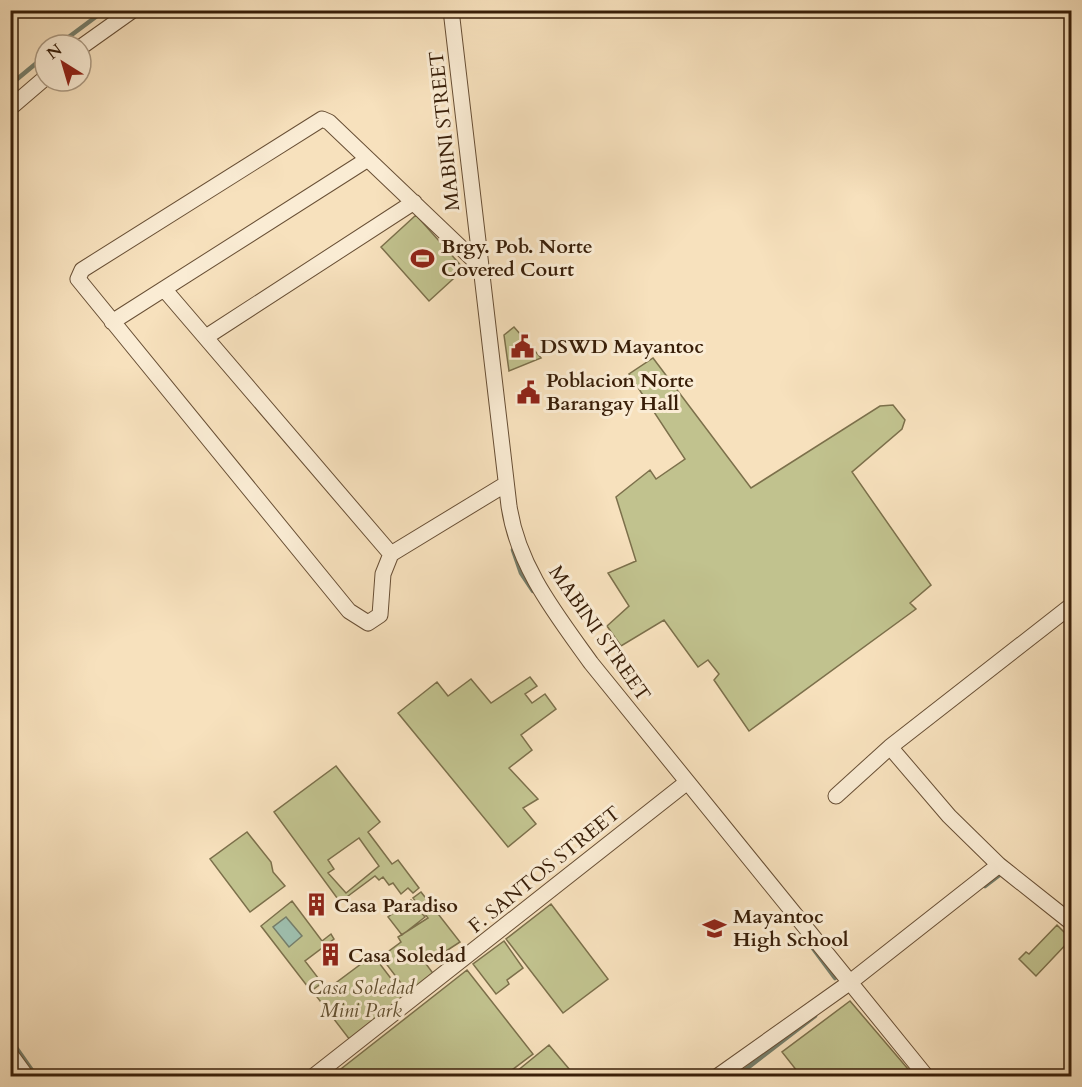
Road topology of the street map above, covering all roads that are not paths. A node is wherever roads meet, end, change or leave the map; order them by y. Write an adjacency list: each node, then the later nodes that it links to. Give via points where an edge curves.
1 (133, 10): 3 (street)
2 (451, 10): 8 (street, MABINI STREET)
3 (93, 38)
4 (33, 88): 5 (street)
5 (10, 108)
6 (368, 159): 7 (street); 9 (street); 10 (street, via 329,122 316,121 88,266 78,279)
7 (414, 202): 8 (street); 11 (street)
8 (479, 265): 12 (street, MABINI STREET)
9 (164, 288): 10 (street); 11 (street)
10 (112, 322): 13 (street, via 361,621 368,623 380,615 383,574)
11 (206, 337): 13 (street)
12 (506, 484): 13 (street); 16 (street, MABINI STREET, via 512,526 521,555 536,582 591,663)
13 (391, 554)
14 (1071, 605): 15 (street)
15 (890, 747): 17 (street); 18 (street, via 949,816)
16 (686, 783): 20 (street, MABINI STREET); 23 (street, F. SANTOS STREET)
17 (836, 796)
18 (999, 865): 19 (street); 20 (street)
19 (1071, 923)
20 (849, 982): 24 (street); 25 (street, MABINI STREET)
21 (10, 1054): 22 (street)
22 (26, 1077)
23 (314, 1077)
24 (718, 1077)
25 (926, 1077)

